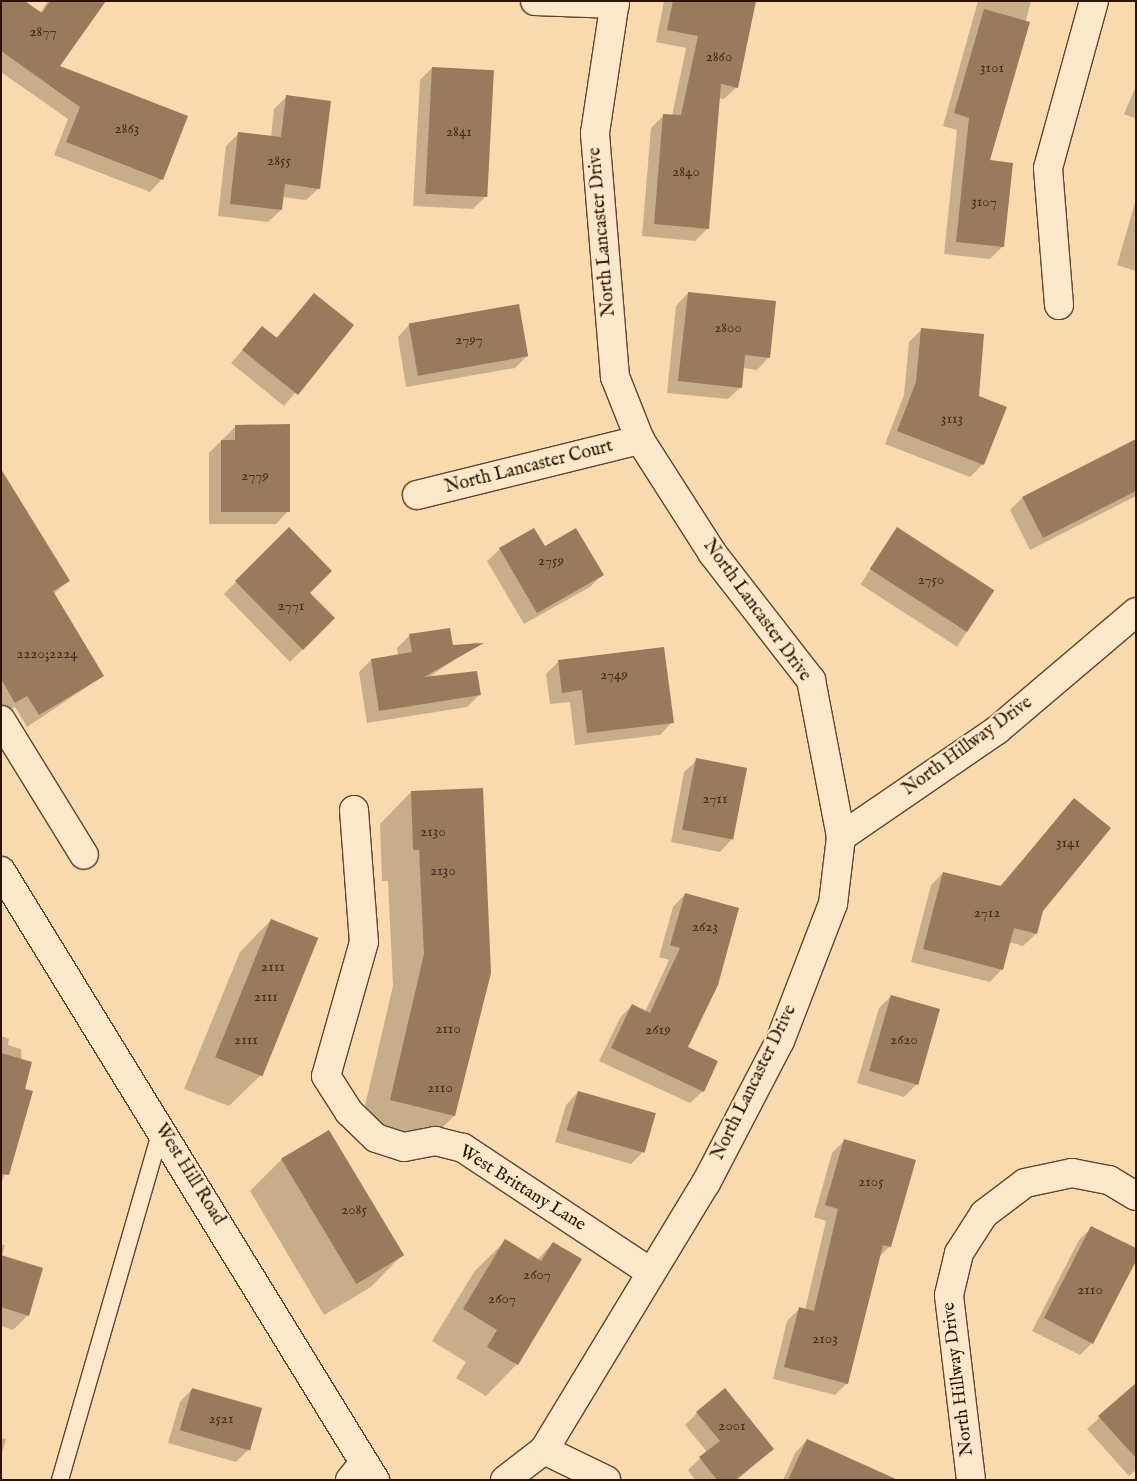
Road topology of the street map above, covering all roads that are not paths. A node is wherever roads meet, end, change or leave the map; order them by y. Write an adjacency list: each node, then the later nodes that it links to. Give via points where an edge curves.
1 (535, 1): 3 (street)
2 (1094, 1): 4 (street, via 1048,168)
3 (615, 2): 5 (street, North Lancaster Drive, via 595,134 615,377)
4 (1059, 305)
5 (640, 440): 6 (street, North Lancaster Court); 10 (street, North Lancaster Drive, via 713,554 811,680)
6 (418, 495)
7 (1136, 612): 10 (street, North Hillway Drive, via 996,730)
8 (1, 720): 11 (street)
9 (354, 810): 15 (street, West Brittany Lane, via 364,942 326,1076 349,1112 386,1141 404,1147 435,1141 463,1148)
10 (841, 837): 15 (street, North Lancaster Drive, via 833,904 780,1040 706,1183)
11 (84, 855)
12 (1, 871): 13 (street, West Hill Road)
13 (162, 1130): 17 (street, West Hill Road); 18 (lane)
14 (1136, 1196): 21 (street, North Hillway Drive, via 1109,1180 1072,1173 1025,1183 984,1214 959,1253 949,1295)
15 (650, 1272): 16 (street, North Lancaster Drive)
16 (544, 1450): 19 (street, North Lancaster Drive); 20 (street)
17 (363, 1474)
18 (60, 1480)
19 (505, 1480)
20 (606, 1480)
21 (971, 1480)

